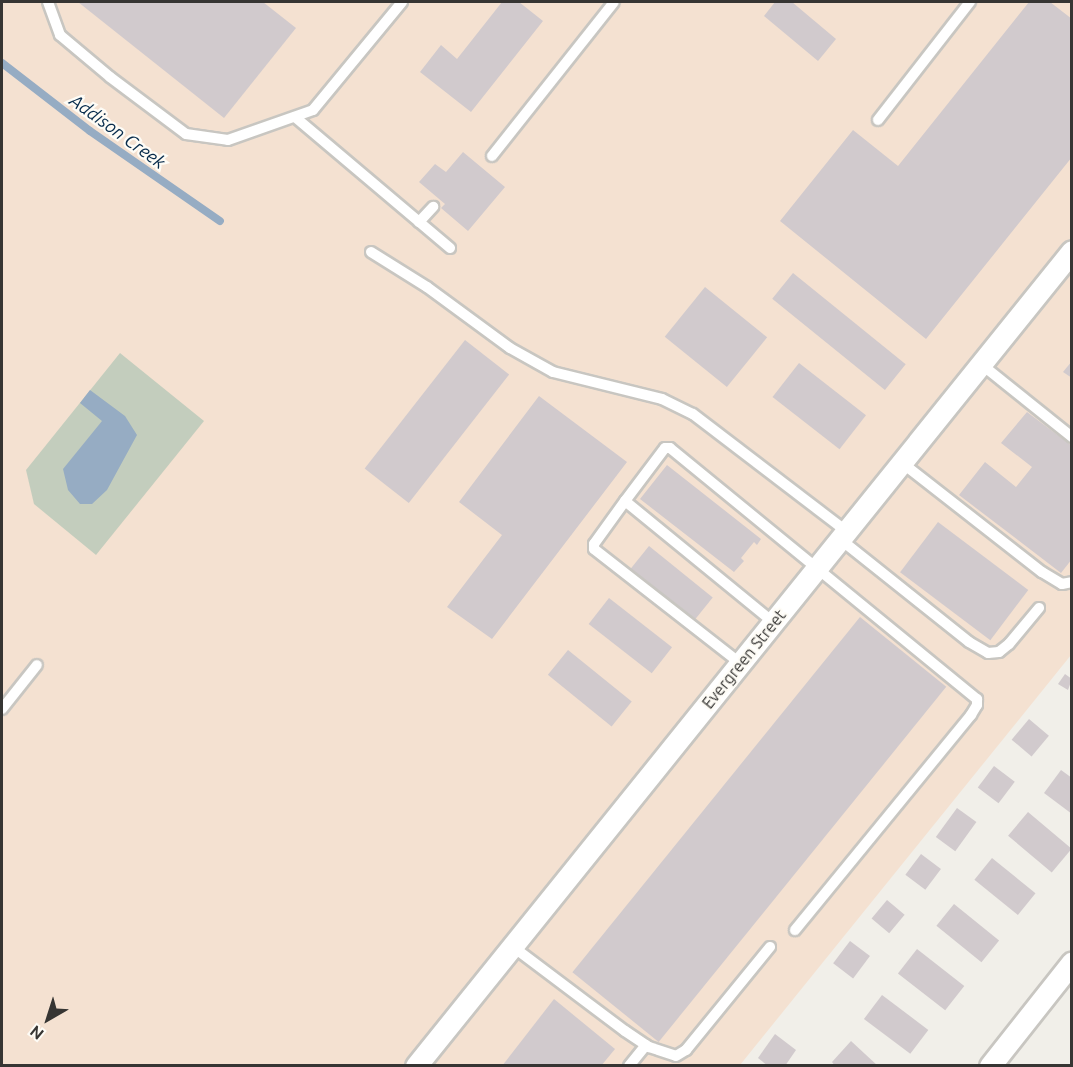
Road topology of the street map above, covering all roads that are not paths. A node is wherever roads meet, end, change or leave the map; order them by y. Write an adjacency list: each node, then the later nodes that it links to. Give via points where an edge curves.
1 (48, 2): 5 (lane, via 60,35 186,134 228,140)
2 (402, 2): 5 (lane, via 313,110)
3 (614, 2): 7 (lane)
4 (970, 2): 6 (lane)
5 (295, 117): 9 (lane)
6 (878, 120)
7 (492, 156)
8 (433, 207): 9 (lane)
9 (419, 222): 10 (lane)
10 (450, 248)
11 (1071, 251): 13 (street, Evergreen Street)
12 (371, 252): 17 (lane, via 427,287 510,348 553,372 662,399 693,414)
13 (981, 364): 14 (lane); 15 (street, Evergreen Street)
14 (1071, 437)
15 (901, 462): 17 (street, Evergreen Street); 19 (lane, via 1042,572 1062,584)
16 (625, 501): 18 (lane, via 664,448 670,448); 21 (lane); 22 (lane, via 594,549)
17 (843, 535): 18 (street, Evergreen Street); 20 (lane, via 969,642 988,653 999,652 1009,644)
18 (817, 568): 21 (street, Evergreen Street); 25 (lane, via 971,693 977,705)
19 (1071, 582)
20 (1039, 608)
21 (773, 622): 22 (street, Evergreen Street)
22 (740, 663): 26 (street, Evergreen Street)
23 (37, 665): 24 (lane)
24 (2, 709)
25 (795, 930)
26 (512, 946): 29 (lane); 30 (street, Evergreen Street)
27 (770, 947): 29 (lane, via 686,1050 676,1056)
28 (1071, 962): 32 (street)
29 (646, 1045): 31 (lane)
30 (416, 1065)
31 (628, 1065)
32 (990, 1065)

